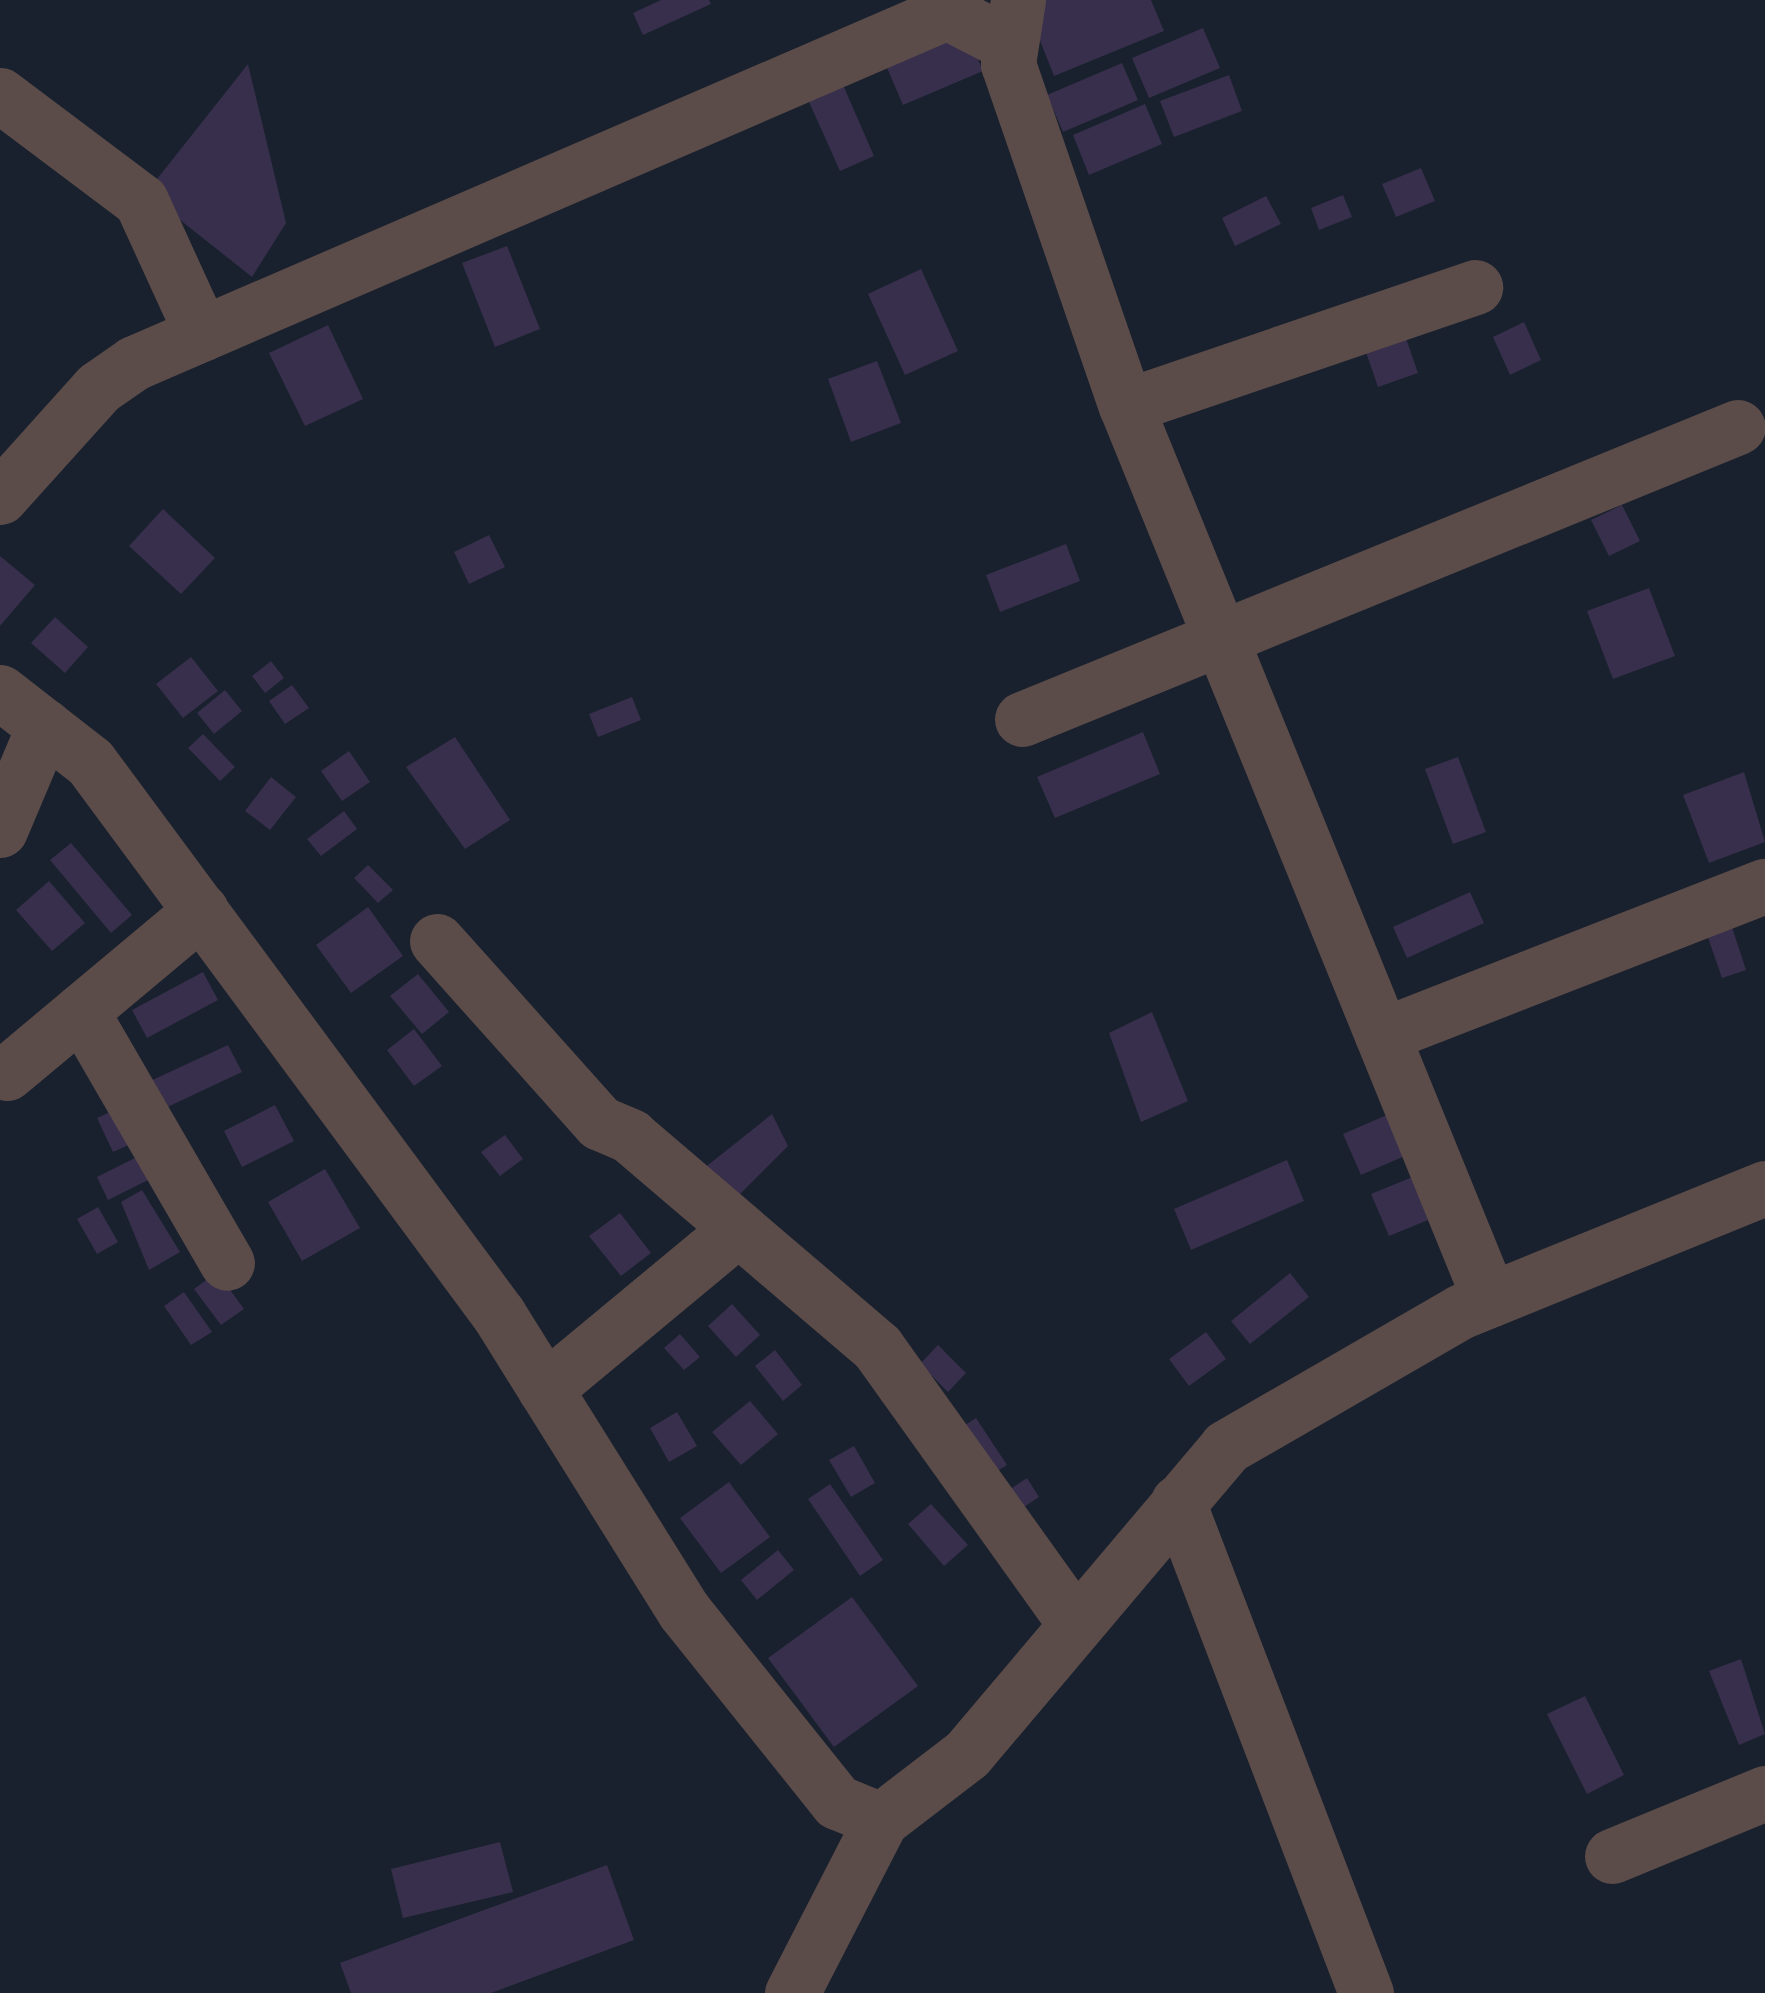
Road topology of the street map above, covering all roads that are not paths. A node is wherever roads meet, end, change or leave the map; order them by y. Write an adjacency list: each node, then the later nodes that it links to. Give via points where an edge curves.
1 (1012, 21): 4 (street, via 947,12); 5 (street)
2 (0, 96): 4 (street, via 141,200)
3 (1475, 287): 5 (street)
4 (202, 334): 7 (street, via 116,372)
5 (1126, 406): 8 (street)
6 (1738, 427): 8 (street)
7 (0, 497)
8 (1220, 641): 10 (street); 17 (street)
9 (0, 692): 11 (street)
10 (1022, 719)
11 (44, 726): 12 (street); 14 (street, via 90,762)
12 (0, 830)
13 (1765, 886): 17 (street)
14 (201, 911): 16 (street); 23 (street)
15 (437, 942): 20 (street, via 600,1123 630,1136)
16 (81, 1011): 18 (street); 21 (street)
17 (1382, 1035): 22 (street)
18 (7, 1073)
19 (1765, 1188): 22 (street)
20 (738, 1229): 23 (street); 25 (street, via 877,1347)
21 (226, 1263)
22 (1490, 1300): 24 (street, via 1226,1447)
23 (545, 1389): 27 (street, via 684,1612 838,1802)
24 (1178, 1502): 25 (street); 30 (street)
25 (1074, 1624): 27 (street, via 966,1754)
26 (1765, 1793): 28 (street)
27 (880, 1820): 29 (street)
28 (1612, 1856)
29 (792, 1993)
30 (1366, 1993)

